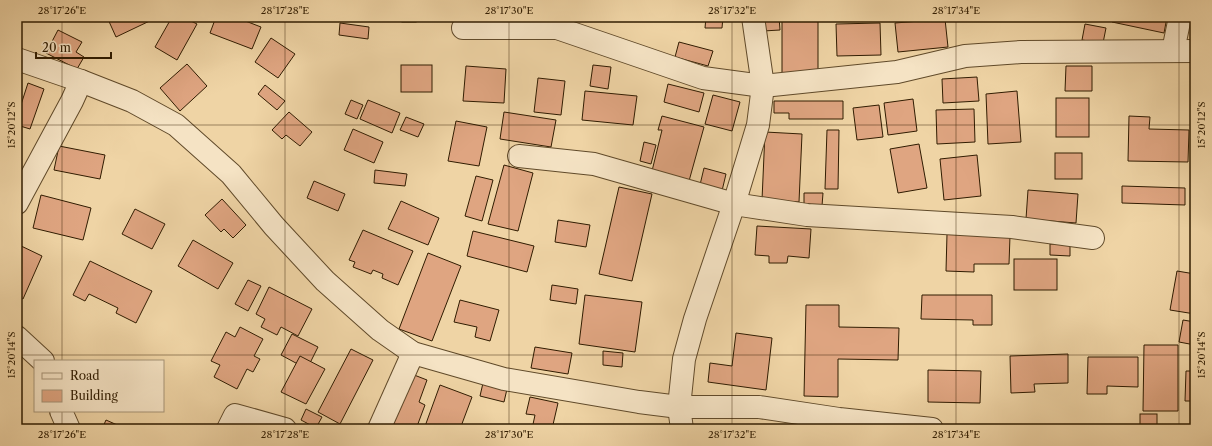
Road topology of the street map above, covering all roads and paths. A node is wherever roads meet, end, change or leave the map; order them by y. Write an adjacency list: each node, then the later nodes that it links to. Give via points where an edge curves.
1 (753, 17): 8 (street)
2 (1180, 17): 4 (street)
3 (463, 28): 8 (street, via 558,28 703,78)
4 (1173, 51): 5 (street); 8 (street, via 1021,52 965,56 897,72)
5 (1195, 51)
6 (17, 59): 7 (street)
7 (81, 81): 10 (street); 14 (street, via 132,101 176,125 231,174 274,226 325,281 380,330)
8 (763, 86): 11 (street, via 758,125)
9 (519, 156): 11 (street, via 594,164)
10 (17, 203)
11 (734, 204): 12 (street, via 807,215 1012,227); 16 (street, via 691,333 684,359)
12 (1093, 238)
13 (17, 337): 15 (street)
14 (413, 353): 16 (street, via 504,379 639,402); 21 (street)
15 (42, 360)
16 (679, 406): 22 (street); 23 (street, via 759,407)
17 (61, 412): 18 (street)
18 (69, 429)
19 (228, 429): 20 (street, via 235,415)
20 (285, 429)
21 (378, 429)
22 (682, 429)
23 (932, 429)

